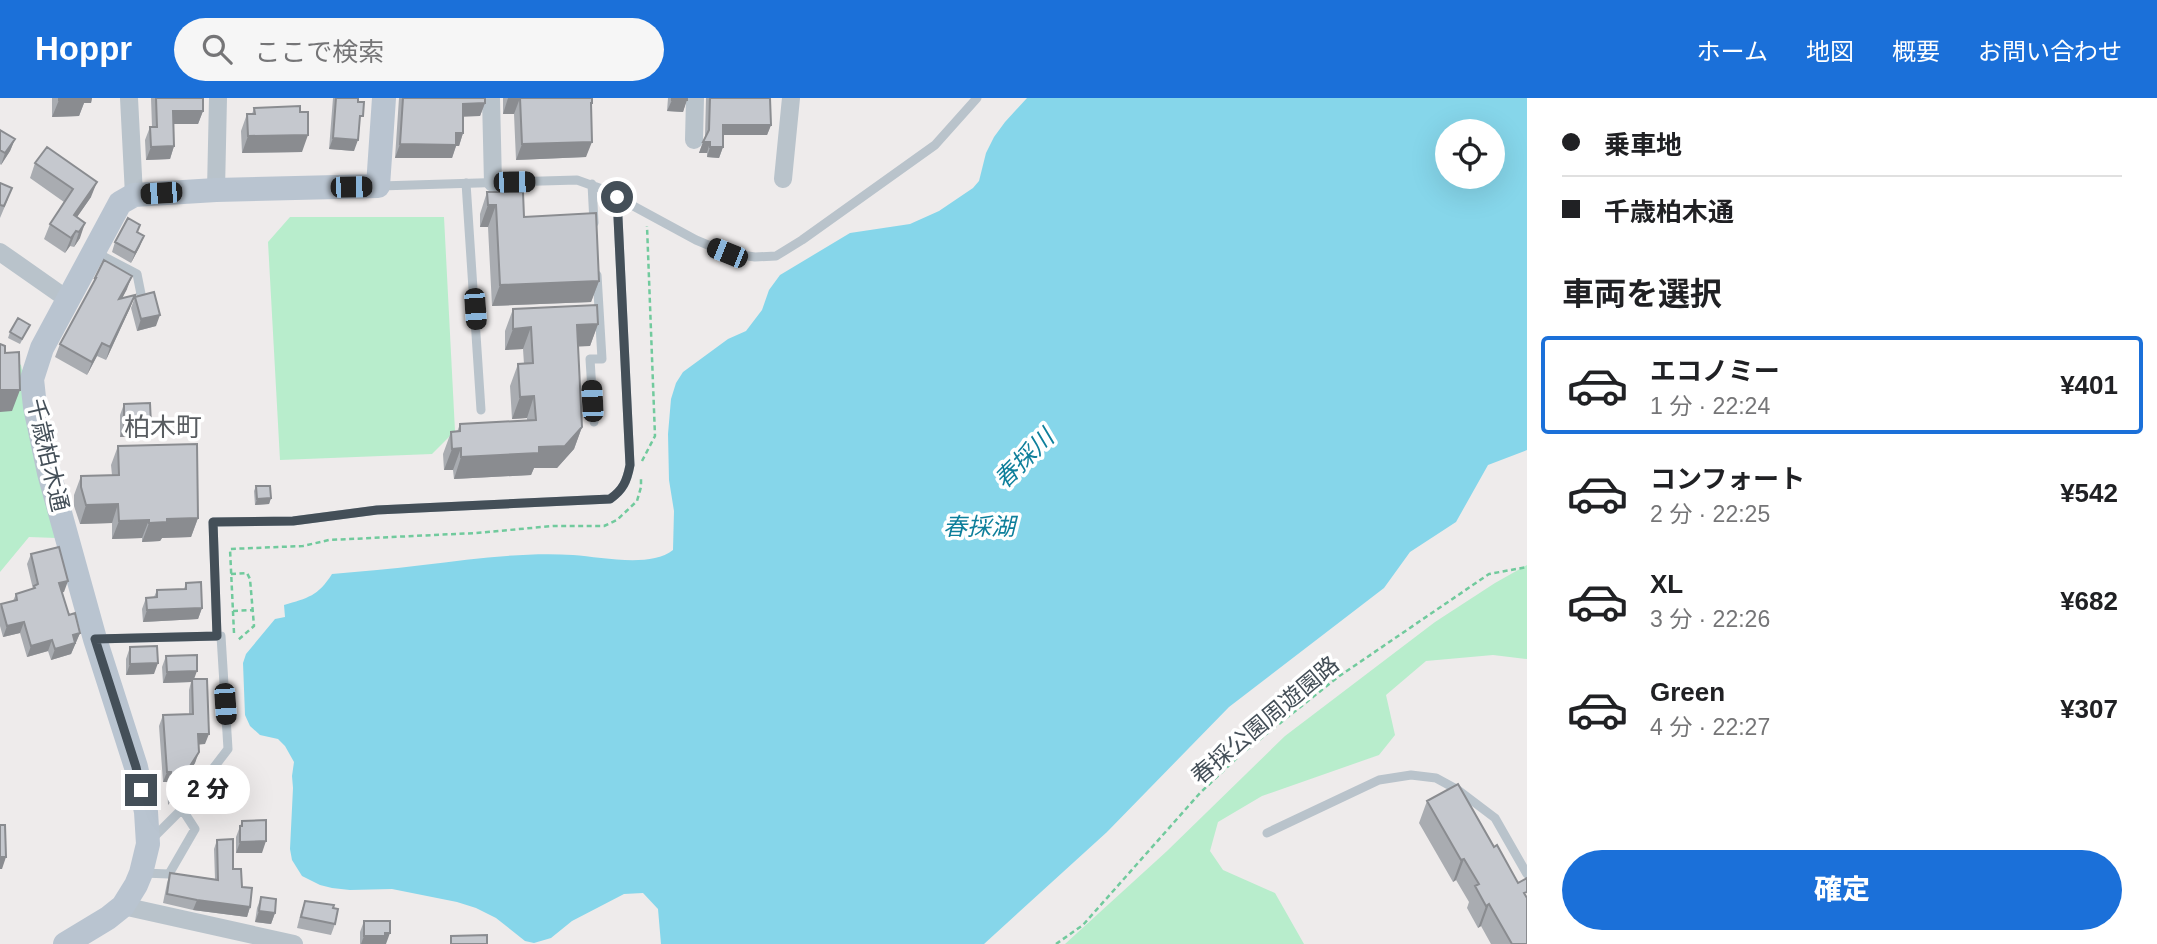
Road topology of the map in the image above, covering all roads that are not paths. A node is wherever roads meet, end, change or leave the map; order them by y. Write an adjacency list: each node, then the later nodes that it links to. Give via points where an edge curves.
1 (129, 98): 15 (street)
2 (218, 98): 14 (street)
3 (384, 98): 13 (street)
4 (491, 98): 11 (street)
5 (695, 98): 8 (street)
6 (791, 98): 9 (street)
7 (977, 98): 16 (lane, via 934,145 776,256 727,253)
8 (694, 140)
9 (783, 179)
10 (466, 183): 11 (lane); 13 (lane); 23 (lane)
11 (493, 183): 12 (lane, via 577,180)
12 (592, 184): 16 (lane); 17 (lane)
13 (378, 186): 14 (street)
14 (216, 190): 15 (street)
15 (134, 195): 18 (street, 千歳柏木通, via 120,203)
16 (617, 197): 25 (lane, via 630,465 620,492 610,499 377,510 293,521 213,522)
17 (595, 238)
18 (94, 251): 21 (lane, via 137,274); 22 (street, 千歳柏木通)
19 (0, 252): 22 (street)
20 (597, 265): 24 (lane, via 602,359 590,359)
21 (141, 294)
22 (67, 299): 26 (street, 千歳柏木通, via 32,379 49,472)
23 (481, 410)
24 (594, 422)
25 (217, 636): 26 (lane); 27 (lane, via 221,635 228,749)
26 (95, 639): 29 (street, 千歳柏木通, via 136,767)
27 (182, 809): 29 (lane); 30 (lane, via 195,830 169,874)
28 (1267, 833): 31 (lane, via 1379,780 1411,775 1436,778 1494,818)
29 (148, 844): 30 (street, 千歳柏木通)
30 (141, 873): 32 (street, 千歳柏木通)
31 (1527, 874)
32 (123, 906): 33 (street, 千歳柏木通); 34 (street)
33 (65, 944)
34 (294, 944)

